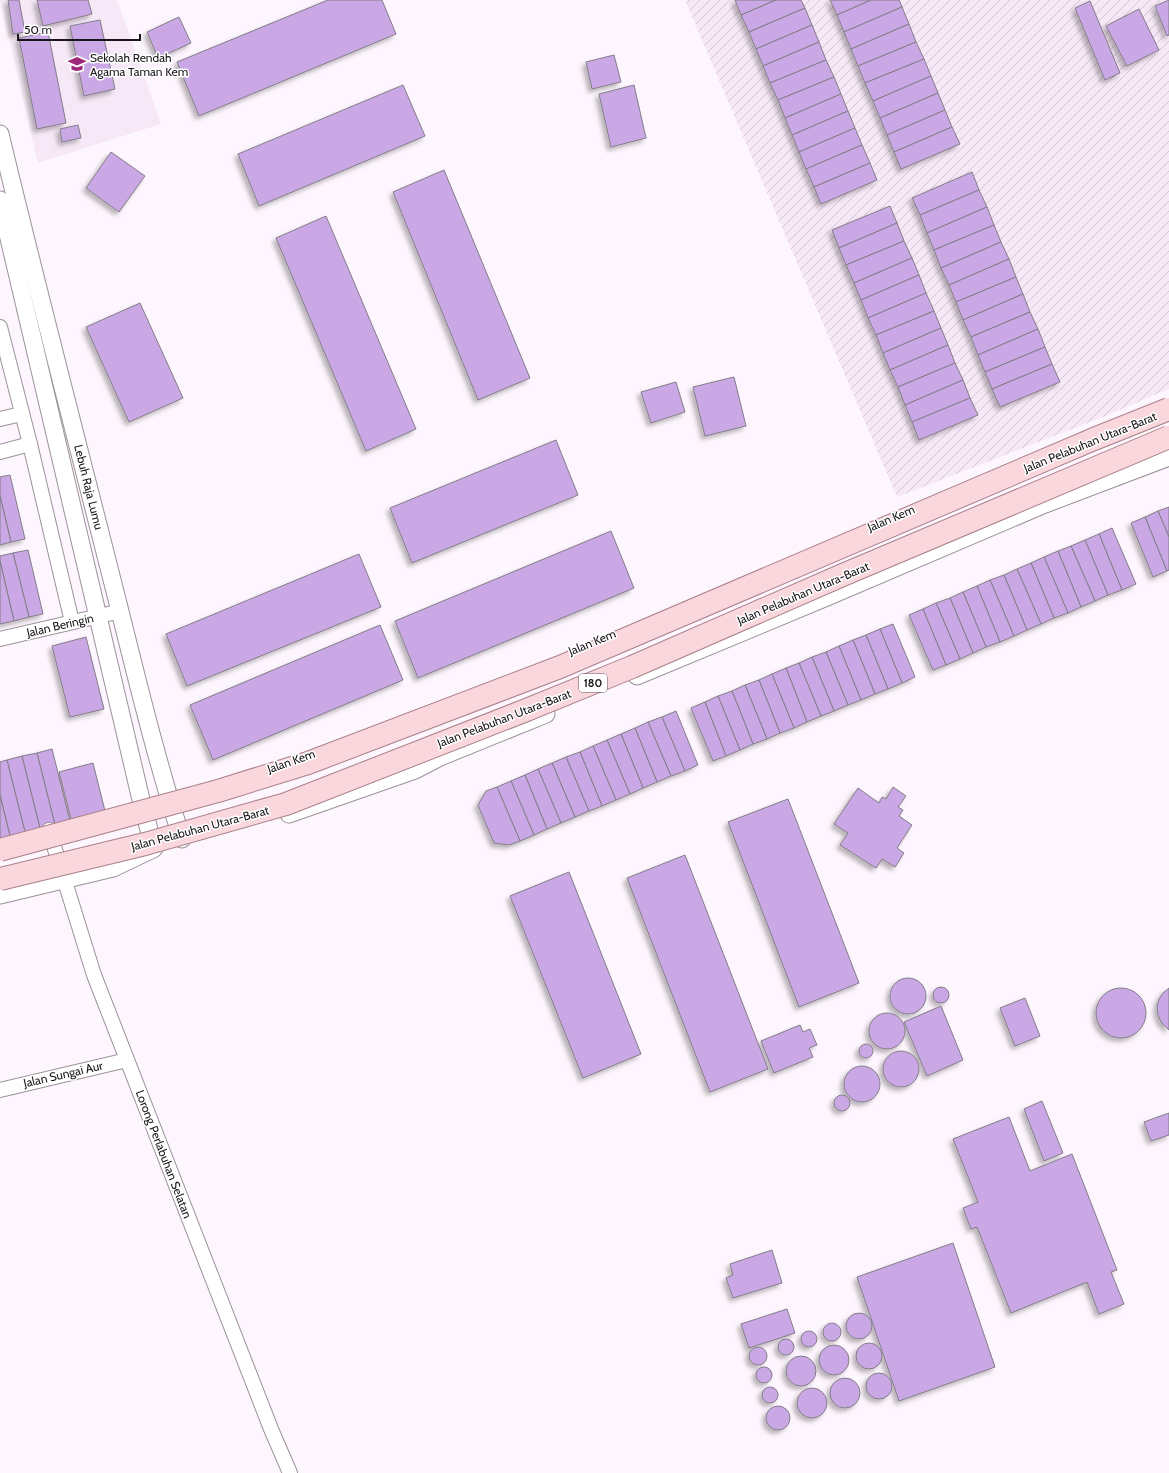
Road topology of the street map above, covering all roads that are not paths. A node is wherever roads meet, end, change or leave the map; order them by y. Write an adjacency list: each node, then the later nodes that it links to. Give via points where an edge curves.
1 (0, 134): 12 (street, Lebuh Raja Lumu)
2 (0, 200): 13 (street, Lebuh Raja Lumu)
3 (0, 327): 6 (street)
4 (1169, 398): 16 (street, Jalan Kem, via 844,538 416,715 284,765)
5 (1169, 409): 22 (main road, Jalan Pelabuhan Utara-Barat / 180, bridge, via 1094,438 560,667 430,717 308,763)
6 (22, 414): 7 (street); 9 (street)
7 (0, 419)
8 (1169, 437): 23 (main road, Jalan Pelabuhan Utara-Barat / 180, bridge, via 618,673 286,804 145,844)
9 (30, 444): 10 (street); 14 (street)
10 (0, 452)
11 (1169, 457): 19 (street, via 1045,504 447,754 415,770 291,813)
12 (120, 611): 13 (street, Jalan Beringin); 16 (street, Lebuh Raja Lumu)
13 (98, 616): 14 (street, Jalan Beringin); 17 (street, Lebuh Raja Lumu)
14 (72, 622): 15 (street, Jalan Beringin)
15 (0, 639)
16 (168, 797): 17 (street, Jalan Kem); 19 (street, Lebuh Raja Lumu)
17 (142, 804): 18 (street, Jalan Kem); 21 (street, Lebuh Raja Lumu)
18 (49, 830): 20 (street, Jalan Kem); 24 (street, Lorong Perlabuhan Selatan)
19 (182, 839): 21 (street)
20 (0, 843)
21 (154, 848): 24 (street, via 113,868)
22 (0, 850)
23 (0, 878)
24 (65, 880): 25 (street); 26 (street, Lorong Perlabuhan Selatan, via 94,975)
25 (0, 895)
26 (127, 1060): 27 (street, Jalan Sungai Aur); 28 (street, Lorong Perlabuhan Selatan)
27 (0, 1090)
28 (290, 1473)

